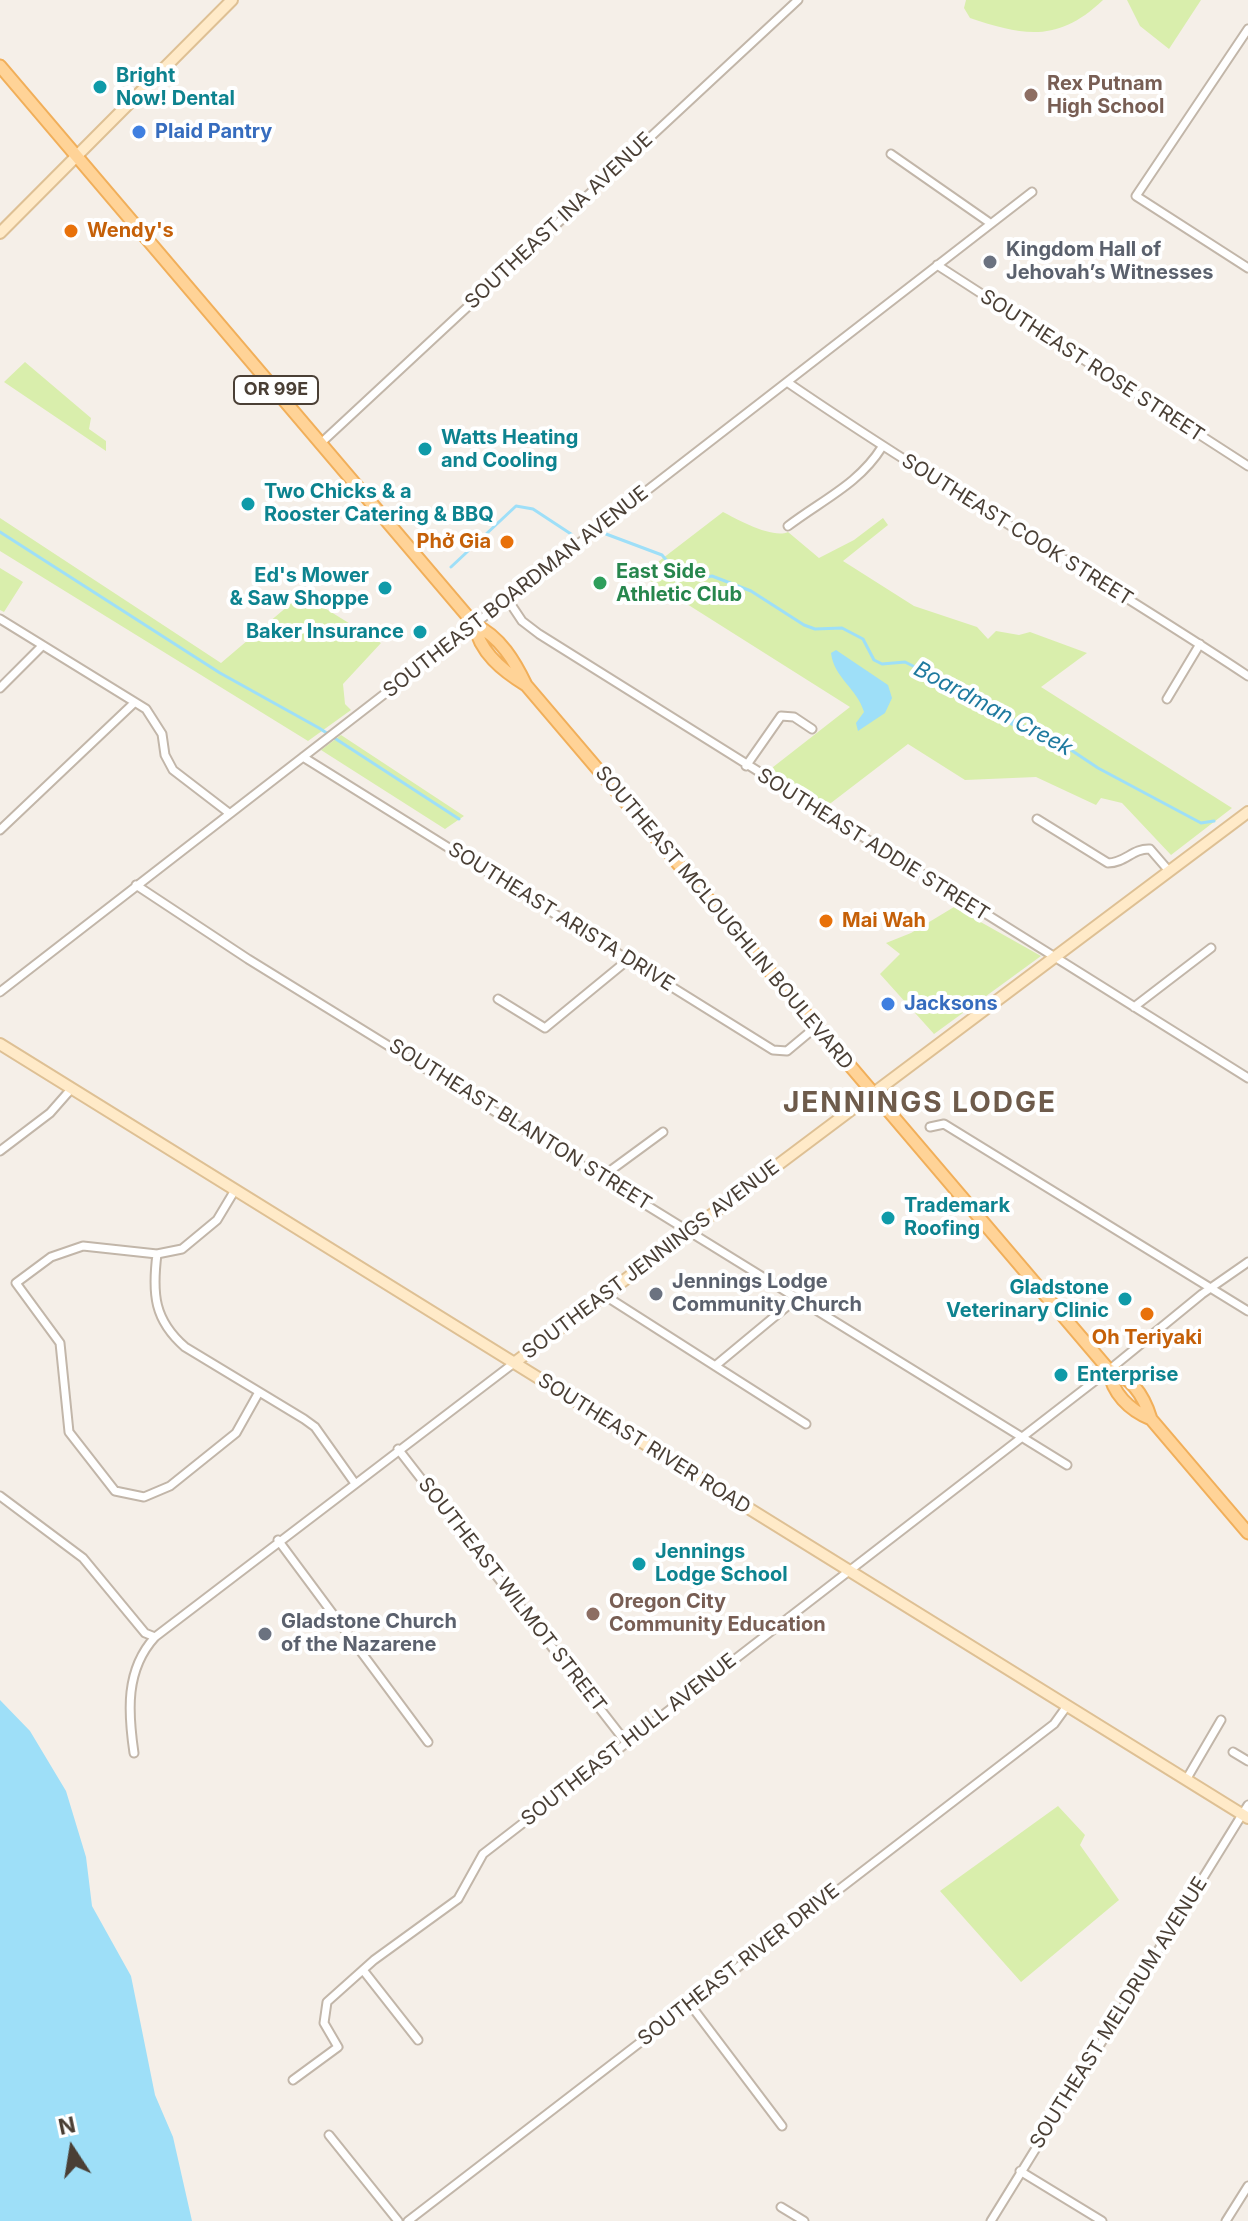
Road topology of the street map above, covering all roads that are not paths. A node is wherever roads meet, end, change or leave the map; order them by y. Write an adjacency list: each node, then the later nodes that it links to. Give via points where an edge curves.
1 (232, 0): 6 (street)
2 (798, 0): 13 (street, SOUTHEAST INA AVENUE)
3 (1248, 29): 11 (street, via 1136,196)
4 (0, 66): 6 (main road, SOUTHEAST MCLOUGHLIN BOULEVARD / OR 99E)
5 (891, 154): 8 (street)
6 (77, 156): 9 (street); 13 (main road, SOUTHEAST MCLOUGHLIN BOULEVARD / OR 99E)
7 (1032, 192): 8 (street, SOUTHEAST BOARDMAN AVENUE)
8 (990, 223): 10 (street, SOUTHEAST BOARDMAN AVENUE)
9 (0, 233)
10 (937, 265): 12 (street, SOUTHEAST BOARDMAN AVENUE); 15 (street, SOUTHEAST ROSE STREET)
11 (1248, 268)
12 (787, 382): 14 (street, SOUTHEAST COOK STREET); 17 (street, SOUTHEAST BOARDMAN AVENUE)
13 (321, 443): 19 (main road, SOUTHEAST MCLOUGHLIN BOULEVARD / OR 99E)
14 (882, 447): 16 (street, via 851,484); 20 (street, SOUTHEAST COOK STREET)
15 (1248, 466)
16 (788, 526)
17 (508, 600): 19 (street, SOUTHEAST BOARDMAN AVENUE); 28 (street, SOUTHEAST ADDIE STREET, via 528,627)
18 (0, 619): 21 (street)
19 (475, 625): 27 (street, SOUTHEAST BOARDMAN AVENUE); 41 (main road, SOUTHEAST MCLOUGHLIN BOULEVARD / OR 99E, via 489,631 526,685)
20 (1200, 644): 22 (street, SOUTHEAST COOK STREET); 24 (street)
21 (42, 646): 23 (street); 25 (street)
22 (1248, 676)
23 (0, 688)
24 (1167, 699)
25 (134, 703): 30 (street, via 156,720 173,770); 32 (street)
26 (812, 729): 28 (street, via 794,717 781,716)
27 (303, 757): 30 (street, SOUTHEAST BOARDMAN AVENUE); 37 (street, SOUTHEAST ARISTA DRIVE)
28 (746, 766): 36 (street, SOUTHEAST ADDIE STREET)
29 (1248, 812): 33 (street, SOUTHEAST JENNINGS AVENUE)
30 (229, 813): 34 (street, SOUTHEAST BOARDMAN AVENUE)
31 (1037, 819): 33 (street, via 1108,863 1150,849)
32 (0, 830)
33 (1169, 871): 36 (street, SOUTHEAST JENNINGS AVENUE)
34 (136, 885): 38 (street, SOUTHEAST BOARDMAN AVENUE); 49 (street, SOUTHEAST BLANTON STREET)
35 (1211, 948): 40 (street)
36 (1056, 956): 40 (street, SOUTHEAST ADDIE STREET); 45 (street, SOUTHEAST JENNINGS AVENUE)
37 (629, 959): 39 (street, via 545,1028); 41 (street, SOUTHEAST ARISTA DRIVE, via 777,1052)
38 (0, 992)
39 (498, 999)
40 (1134, 1007): 43 (street, SOUTHEAST ADDIE STREET)
41 (817, 1026): 45 (main road, SOUTHEAST MCLOUGHLIN BOULEVARD / OR 99E)
42 (0, 1044): 44 (street, SOUTHEAST RIVER ROAD)
43 (1248, 1078)
44 (72, 1088): 48 (street, via 50,1113); 50 (street, SOUTHEAST RIVER ROAD)
45 (873, 1093): 51 (street, SOUTHEAST JENNINGS AVENUE); 60 (main road, SOUTHEAST MCLOUGHLIN BOULEVARD / OR 99E)
46 (930, 1127): 54 (street, via 944,1124)
47 (663, 1132): 49 (street)
48 (0, 1151)
49 (603, 1176): 51 (street, SOUTHEAST BLANTON STREET)
50 (235, 1190): 52 (street, via 217,1220 193,1241); 58 (street, SOUTHEAST RIVER ROAD)
51 (691, 1230): 55 (street, SOUTHEAST JENNINGS AVENUE); 56 (street, SOUTHEAST BLANTON STREET)
52 (157, 1254): 61 (street, via 154,1294 170,1334); 61 (street, via 83,1246 51,1257 16,1283 60,1343 66,1425 92,1463 115,1491 130,1497 157,1494 226,1442)
53 (1248, 1262): 54 (street, SOUTHEAST HULL AVENUE)
54 (1211, 1287): 57 (street); 60 (street, SOUTHEAST HULL AVENUE)
55 (604, 1295): 58 (street, SOUTHEAST JENNINGS AVENUE); 59 (street)
56 (797, 1298): 59 (street); 63 (street, SOUTHEAST BLANTON STREET)
57 (1248, 1311)
58 (514, 1363): 64 (street, SOUTHEAST JENNINGS AVENUE); 70 (street, SOUTHEAST RIVER ROAD)
59 (715, 1366): 62 (street)
60 (1109, 1370): 63 (street, SOUTHEAST HULL AVENUE); 68 (main road, SOUTHEAST MCLOUGHLIN BOULEVARD / OR 99E, via 1111,1385 1134,1412 1151,1419)
61 (259, 1392): 66 (street, via 315,1427)
62 (806, 1424)
63 (1021, 1437): 65 (street, SOUTHEAST BLANTON STREET); 70 (street, SOUTHEAST HULL AVENUE)
64 (398, 1449): 66 (street, SOUTHEAST JENNINGS AVENUE); 74 (street, SOUTHEAST WILMOT STREET)
65 (1067, 1465)
66 (354, 1482): 69 (street, SOUTHEAST JENNINGS AVENUE)
67 (0, 1496): 71 (street, via 83,1558 145,1633)
68 (1248, 1533)
69 (278, 1540): 71 (street, SOUTHEAST JENNINGS AVENUE); 75 (street)
70 (848, 1571): 72 (street, SOUTHEAST RIVER ROAD); 74 (street, SOUTHEAST HULL AVENUE)
71 (155, 1637): 77 (street, SOUTHEAST JENNINGS AVENUE, via 144,1648 132,1679 129,1718)
72 (1067, 1706): 79 (street, SOUTHEAST RIVER ROAD); 82 (street, SOUTHEAST RIVER DRIVE, via 1054,1724)
73 (1221, 1720): 79 (street)
74 (625, 1741): 81 (street, SOUTHEAST HULL AVENUE, via 483,1854 458,1899)
75 (428, 1742)
76 (1233, 1752): 78 (street)
77 (134, 1753)
78 (1248, 1761)
79 (1186, 1780): 80 (street, SOUTHEAST RIVER ROAD)
80 (1246, 1813): 87 (street, SOUTHEAST MELDRUM AVENUE)
81 (363, 1970): 83 (street); 84 (street, SOUTHEAST HULL AVENUE, via 324,2009 326,2030 338,2047)
82 (689, 2003): 85 (street); 91 (street, SOUTHEAST RIVER DRIVE)
83 (418, 2040)
84 (293, 2080)
85 (782, 2126)
86 (329, 2135): 90 (street)
87 (1020, 2171): 93 (street, SOUTHEAST MELDRUM AVENUE); 94 (street)
88 (1248, 2186): 95 (street)
89 (781, 2207): 92 (street)
90 (398, 2221)
91 (408, 2221)
92 (804, 2221)
93 (991, 2221)
94 (1102, 2221)
95 (1226, 2221)

